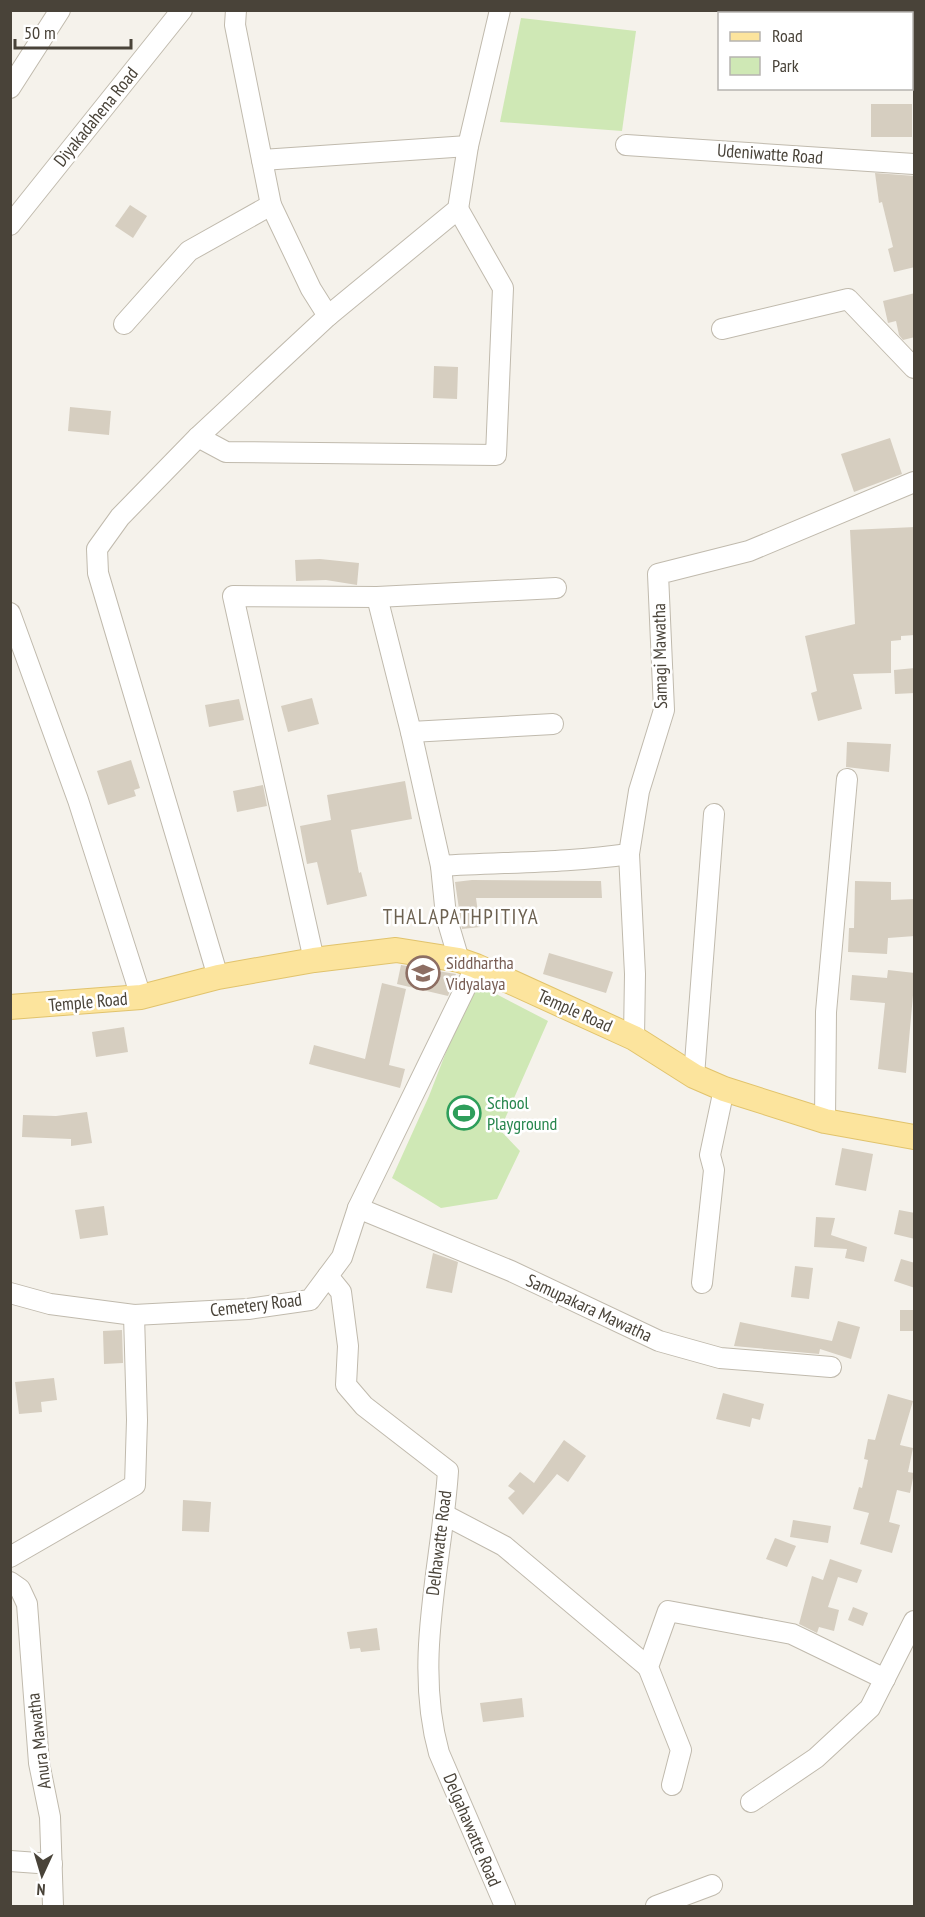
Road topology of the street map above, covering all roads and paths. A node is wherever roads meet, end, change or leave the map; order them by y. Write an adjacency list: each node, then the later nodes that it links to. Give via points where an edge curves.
1 (60, 10): 5 (street)
2 (182, 10): 12 (street, Diyakadahena Road)
3 (236, 10): 8 (street, via 235,25)
4 (500, 10): 7 (street)
5 (10, 88)
6 (626, 145): 9 (street, Udeniwatte Road)
7 (468, 146): 8 (street); 11 (street)
8 (262, 160): 10 (street)
9 (915, 164)
10 (271, 205): 13 (street); 14 (street, via 189,251)
11 (458, 209): 13 (street); 17 (street, via 504,288 496,455 226,452)
12 (10, 225)
13 (328, 316): 17 (street)
14 (124, 324)
15 (722, 329): 16 (street, via 848,298)
16 (915, 368)
17 (198, 437): 30 (street, via 120,517 97,549 98,573)
18 (915, 482): 26 (street, Samagi Mawatha, via 748,550 658,574 664,710 639,791)
19 (556, 588): 20 (street)
20 (376, 597): 23 (street); 28 (street, via 233,596)
21 (10, 613): 31 (street, via 78,800)
22 (553, 724): 23 (street)
23 (411, 732): 27 (street)
24 (847, 779): 36 (street, via 826,1012)
25 (714, 814): 34 (street)
26 (629, 854): 27 (street, via 579,861); 33 (street)
27 (441, 867): 29 (street, via 446,916)
28 (314, 960): 29 (main road, Temple Road, via 396,950); 30 (main road, Temple Road)
29 (467, 963): 33 (main road, Temple Road); 38 (street, Cemetery Road)
30 (218, 977): 31 (main road, Temple Road)
31 (141, 998): 32 (main road, Temple Road)
32 (10, 1007)
33 (634, 1038): 34 (main road, Temple Road)
34 (694, 1076): 35 (main road, Temple Road)
35 (724, 1089): 36 (main road, Temple Road); 40 (street, via 710,1155 714,1170)
36 (825, 1120): 37 (main road, Temple Road)
37 (915, 1137)
38 (358, 1208): 39 (street, Cemetery Road, via 342,1257); 43 (street, Samupakara Mawatha, via 511,1271 659,1341 720,1358)
39 (327, 1276): 42 (street, Cemetery Road, via 310,1300 248,1309); 44 (street, Delhawatte Road, via 340,1292 348,1346 346,1385 364,1406 448,1471)
40 (702, 1283)
41 (10, 1293): 42 (street, Cemetery Road, via 50,1304)
42 (134, 1314): 45 (street, via 135,1485)
43 (831, 1367)
44 (445, 1515): 48 (street, via 504,1546); 50 (street, Delhawatte Road, via 429,1623 432,1728)
45 (10, 1557)
46 (10, 1582): 54 (street, Anura Mawatha, via 20,1589 27,1604 39,1763 50,1817)
47 (915, 1622): 49 (street)
48 (648, 1667): 49 (street, via 668,1611 792,1634); 51 (street, via 681,1750)
49 (885, 1679): 52 (street, via 870,1708 816,1758)
50 (439, 1753): 57 (street, Delgahawatte Road)
51 (672, 1785)
52 (751, 1802)
53 (10, 1861): 54 (street)
54 (52, 1864): 56 (street, Anura Mawatha)
55 (712, 1885): 58 (street)
56 (53, 1906)
57 (505, 1906)
58 (656, 1906)

